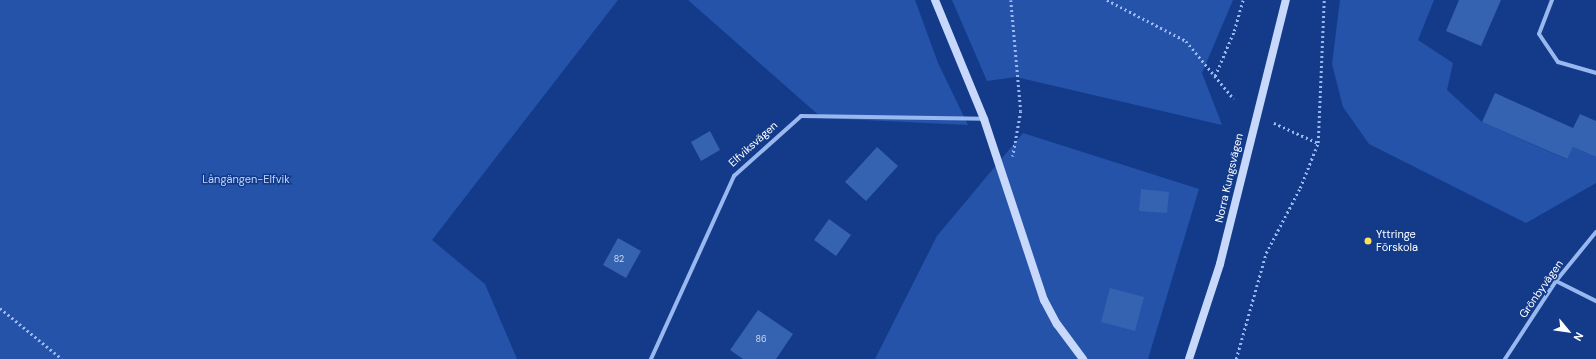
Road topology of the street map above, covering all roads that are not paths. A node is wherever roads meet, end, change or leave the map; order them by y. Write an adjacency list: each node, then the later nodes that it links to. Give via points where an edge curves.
1 (935, 0): 5 (street)
2 (1286, 0): 11 (street, Norra Kungsvägen, via 1220,264)
3 (1552, 0): 4 (street, via 1539,34 1558,62)
4 (1596, 73)
5 (984, 119): 9 (street, Elfviksvägen, via 801,116 734,176); 10 (street, via 1044,300 1057,324)
6 (1596, 232): 7 (street, Grönbyvägen)
7 (1556, 281): 8 (street); 12 (street, Grönbyvägen)
8 (1596, 301)
9 (651, 359)
10 (1083, 359)
11 (1189, 359)
12 (1505, 359)

